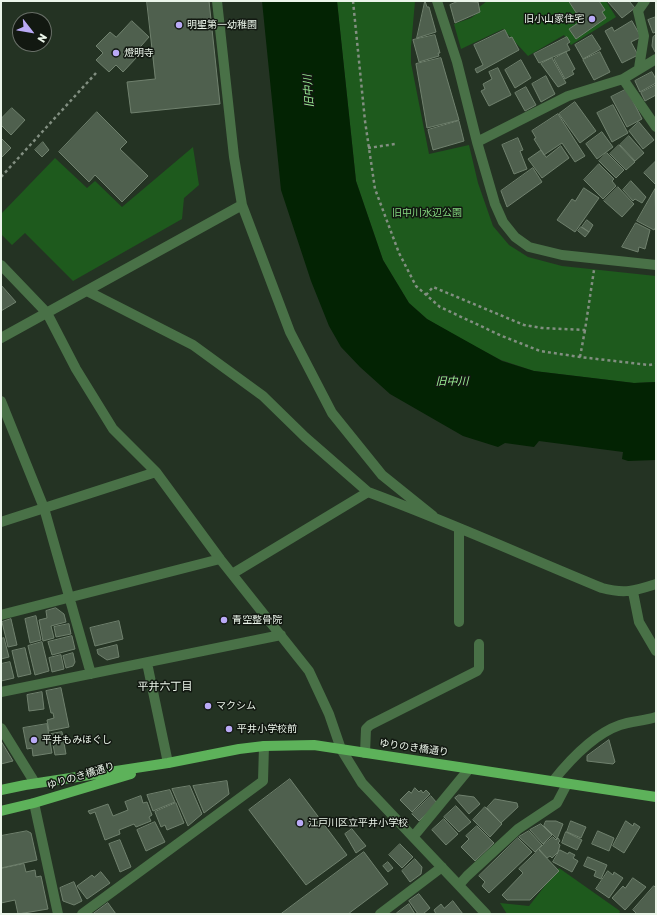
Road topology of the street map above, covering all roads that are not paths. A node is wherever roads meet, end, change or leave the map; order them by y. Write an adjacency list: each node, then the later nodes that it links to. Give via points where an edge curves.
1 (217, 1): 9 (street, via 234,157)
2 (437, 1): 8 (street, via 457,62)
3 (645, 1): 5 (street, via 638,11 644,36)
4 (656, 59): 5 (street)
5 (639, 68): 6 (street)
6 (624, 80): 7 (street); 8 (street, via 568,96)
7 (656, 127)
8 (477, 142): 11 (street, via 495,204 503,222 514,237 529,247 545,252 595,260)
9 (242, 205): 12 (street); 19 (street, via 290,332 332,413 382,475)
10 (1, 265): 13 (street)
11 (656, 265)
12 (87, 290): 13 (street); 17 (street, via 193,345 263,396)
13 (47, 313): 14 (street); 16 (street, via 113,429)
14 (1, 338)
15 (1, 402): 18 (street)
16 (156, 472): 18 (street); 22 (street)
17 (368, 492): 19 (street); 23 (street)
18 (44, 508): 20 (street); 26 (street)
19 (433, 516): 21 (street)
20 (1, 522)
21 (459, 529): 25 (street, via 602,588); 28 (street)
22 (220, 559): 23 (street); 26 (street)
23 (232, 574): 29 (street)
24 (656, 584): 25 (street)
25 (633, 592): 31 (street, via 639,622)
26 (70, 596): 27 (street); 33 (street)
27 (1, 615)
28 (459, 622)
29 (281, 635): 32 (street); 38 (street, via 318,686)
30 (478, 644): 39 (street, via 477,671 370,725 366,729)
31 (656, 651)
32 (147, 663): 33 (street); 40 (street)
33 (91, 674): 34 (street)
34 (1, 692)
35 (656, 717): 42 (street, via 643,722 620,725 606,733 571,759)
36 (1, 728): 43 (street)
37 (264, 746): 38 (main road, ゆりのき橋通り, via 314,745); 40 (main road, ゆりのき橋通り); 54 (street, via 263,781)
38 (341, 749): 39 (main road, ゆりのき橋通り); 49 (street, via 362,783)
39 (365, 753): 41 (main road, ゆりのき橋通り)
40 (168, 763): 43 (main road, ゆりのき橋通り); 47 (main road, ゆりのき橋通り)
41 (469, 769): 42 (main road, ゆりのき橋通り); 49 (street)
42 (553, 781): 44 (main road, ゆりのき橋通り)
43 (35, 783): 45 (main road, ゆりのき橋通り)
44 (567, 784): 46 (main road, ゆりのき橋通り); 51 (street, via 557,803 518,829)
45 (1, 790)
46 (656, 797)
47 (34, 803): 48 (main road, ゆりのき橋通り); 53 (street)
48 (1, 811)
49 (413, 837): 50 (street)
50 (442, 867): 51 (street); 52 (street)
51 (459, 885): 55 (street)
52 (386, 912)
53 (58, 914)
54 (82, 914)
55 (486, 914)

